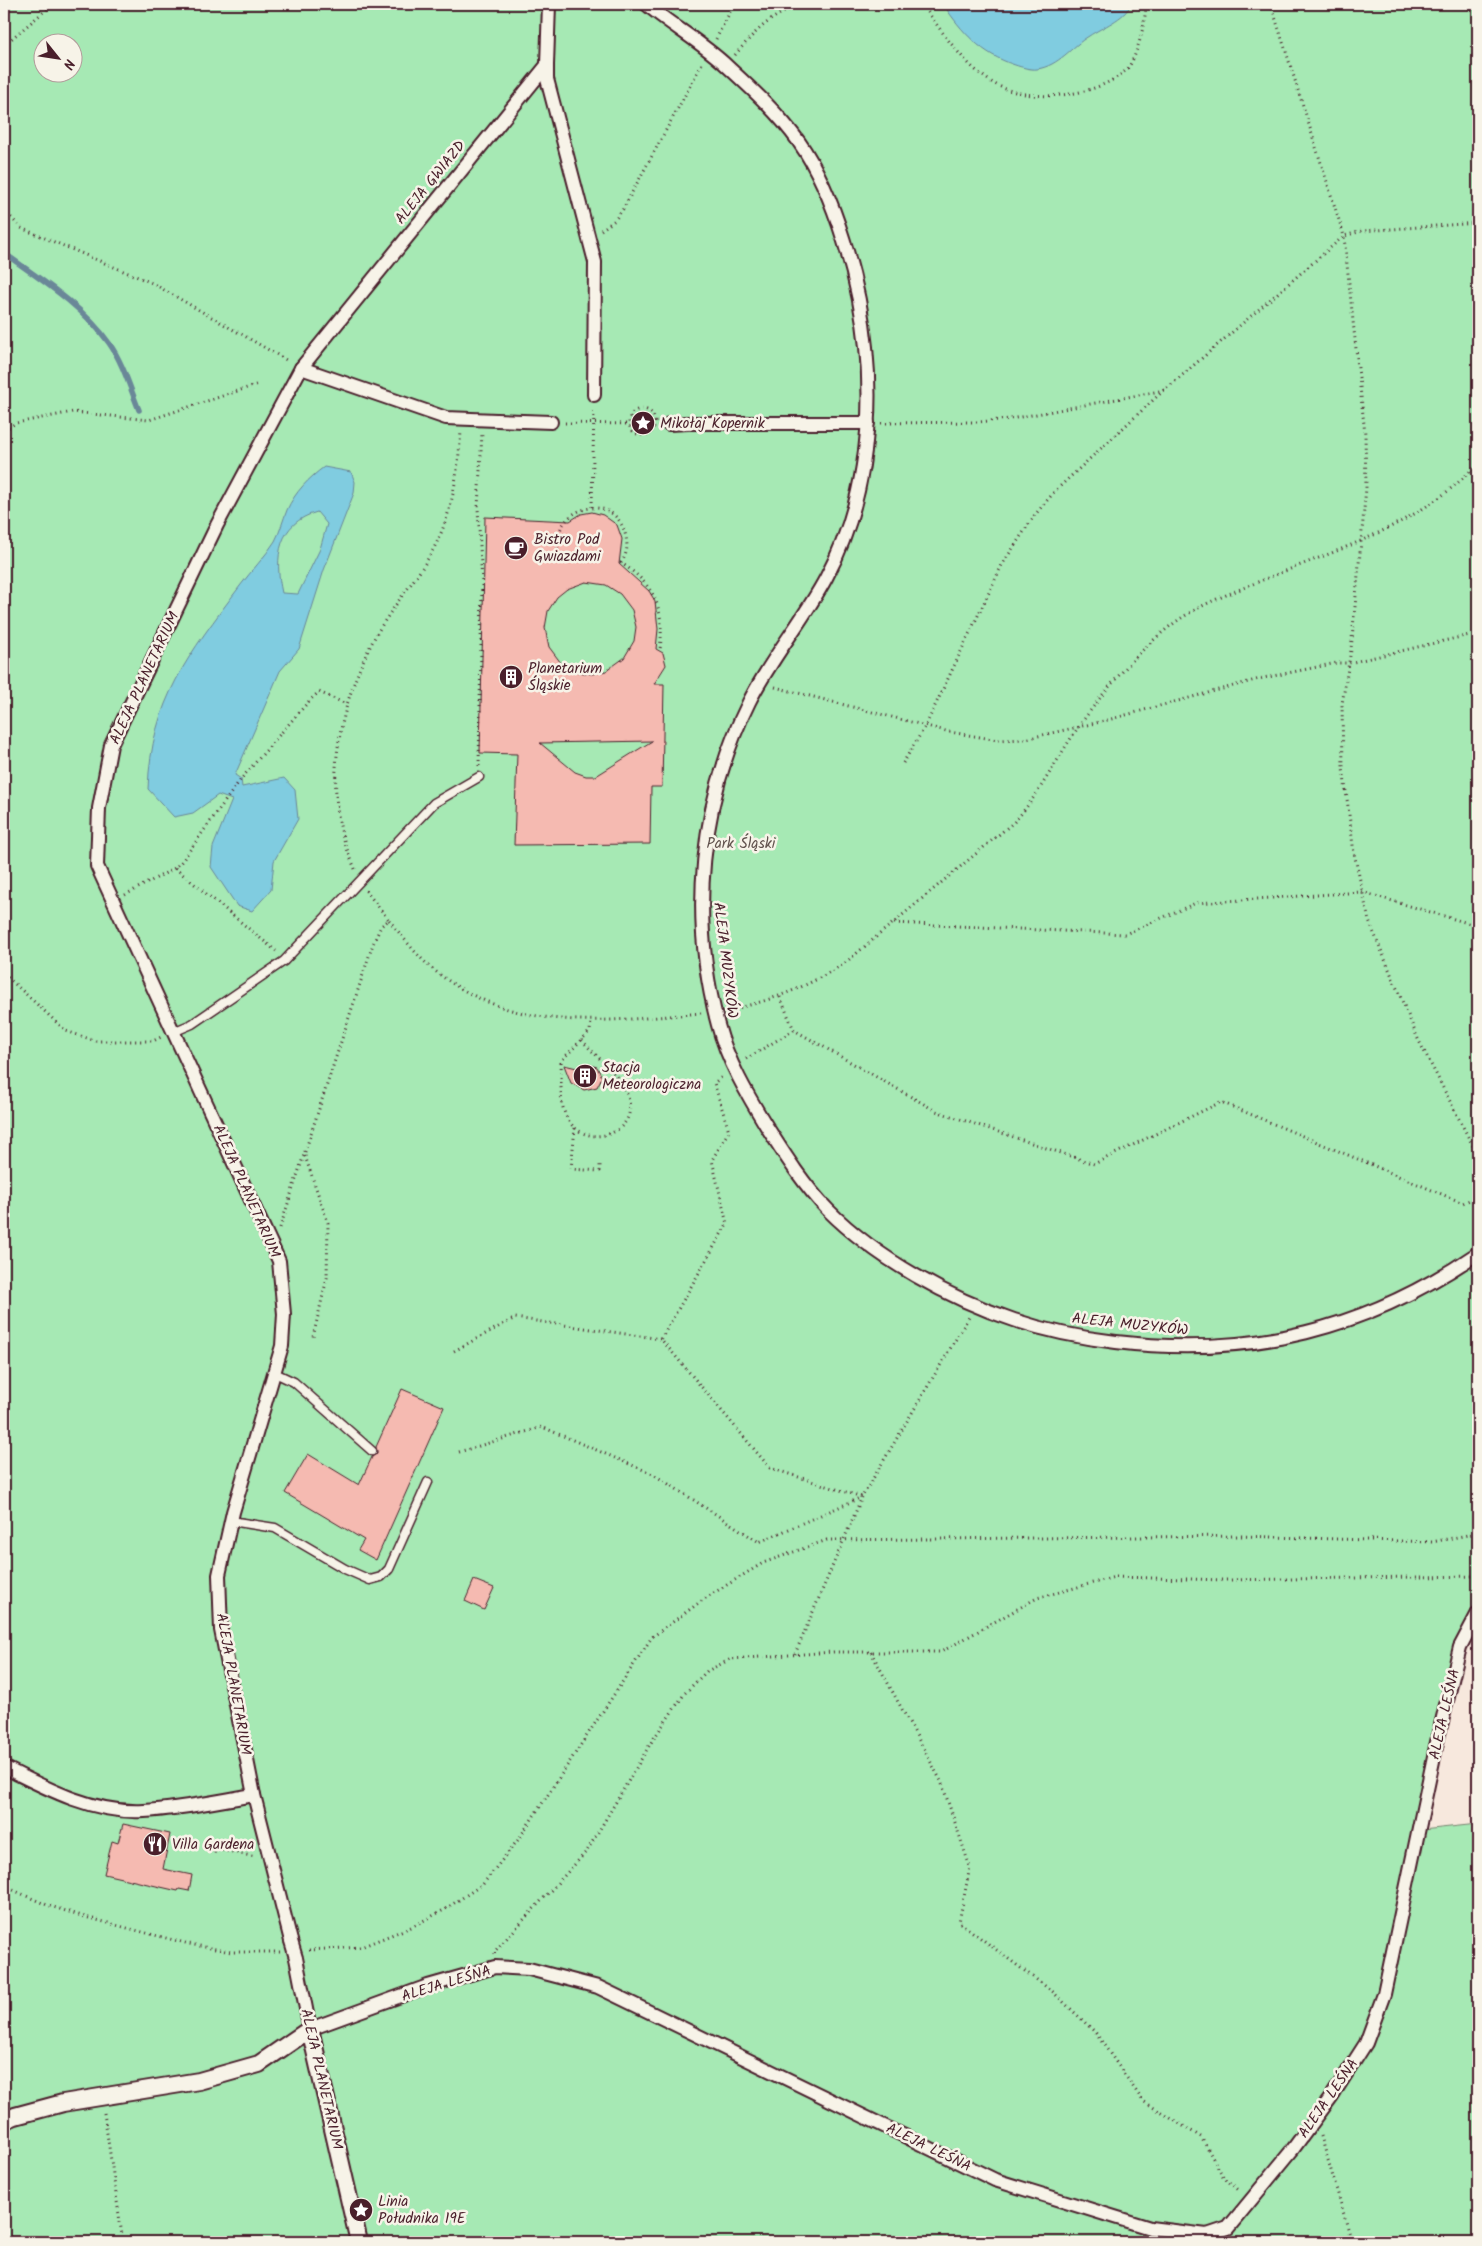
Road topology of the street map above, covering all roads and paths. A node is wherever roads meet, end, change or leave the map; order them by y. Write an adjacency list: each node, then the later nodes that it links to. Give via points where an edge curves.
1 (53, 4): 9 (path)
2 (549, 4): 11 (street)
3 (646, 4): 10 (street, ALEJA MUZYKÓW)
4 (734, 4): 10 (path)
5 (806, 4): 12 (path, via 778,13 762,24)
6 (922, 4): 7 (path, via 950,42 987,80 1031,96 1063,96 1089,90 1126,71 1136,52)
7 (1146, 4)
8 (1271, 4): 16 (path)
9 (4, 45)
10 (709, 52): 12 (street, ALEJA MUZYKÓW); 15 (path, via 624,209 615,220)
11 (547, 65): 15 (street, via 547,79); 17 (street, ALEJA GWIAZD)
12 (726, 65): 25 (street, ALEJA MUZYKÓW, via 780,117 799,142 810,158 833,211 853,275 864,328)
13 (4, 210): 17 (path, via 21,228 152,283)
14 (1478, 223): 16 (path, via 1362,231)
15 (589, 236): 20 (street, via 595,262)
16 (1344, 236): 19 (path); 33 (path, via 1367,462)
17 (301, 368): 21 (street, via 446,418); 47 (street, ALEJA PLANETARIUM, via 217,525 111,745 99,808 97,866)
18 (256, 385): 28 (path, via 149,420 73,412 16,423)
19 (1165, 390): 25 (path, via 1010,419 960,423); 40 (path, via 1055,491 1034,516 1002,565)
20 (594, 395): 24 (path)
21 (462, 419): 22 (street); 39 (path, via 456,481 443,529 428,560 375,636)
22 (482, 420): 23 (street); 43 (path, via 478,508 482,584)
23 (551, 422): 24 (path)
24 (593, 423): 26 (path); 32 (path)
25 (868, 423): 27 (street); 38 (street, ALEJA MUZYKÓW, via 860,481 840,548 821,587)
26 (629, 424): 26 (path, via 635,432 646,433 653,427 653,416 647,410 637,410 631,415)
27 (668, 424)
28 (4, 430)
29 (1478, 463): 30 (path)
30 (1470, 472): 31 (path); 33 (path, via 1411,517)
31 (1478, 477)
32 (592, 507): 34 (path, via 577,512 560,528 557,548); 36 (path, via 613,515 625,530 627,545 622,563 641,577 656,600 661,622)
33 (1361, 541): 37 (path); 41 (path, via 1231,593 1183,617 1148,645 1110,686)
34 (562, 563)
35 (1478, 633): 37 (path)
36 (660, 649)
37 (1349, 663): 41 (path, via 1263,678); 46 (path, via 1342,704 1342,768)
38 (760, 683): 40 (path); 54 (street, ALEJA MUZYKÓW, via 725,761 708,829 702,870 703,930)
39 (346, 704): 44 (path, via 319,692 309,700 241,779); 45 (path, via 338,750 337,804 341,831)
40 (926, 726): 41 (path, via 978,738 1013,741); 42 (path)
41 (1080, 726): 49 (path, via 1031,802 1014,822)
42 (903, 763)
43 (479, 778): 45 (lane, via 434,803)
44 (175, 868): 47 (path); 51 (path)
45 (360, 879): 48 (path, via 364,889); 51 (lane)
46 (1362, 892): 49 (path, via 1196,903 1124,934); 50 (path); 62 (path, via 1369,921 1418,1039)
47 (114, 901): 57 (street, ALEJA PLANETARIUM)
48 (389, 920): 55 (path, via 429,965 459,987 529,1015); 61 (path, via 381,926 373,944)
49 (893, 923): 53 (path, via 845,963)
50 (1478, 926)
51 (284, 961): 57 (lane, via 192,1024)
52 (4, 974): 57 (path, via 66,1031 96,1041 121,1043 153,1041)
53 (780, 997): 54 (path); 56 (path)
54 (715, 1013): 55 (path); 59 (street, ALEJA MUZYKÓW, via 718,1029)
55 (591, 1021): 58 (path, via 590,1031)
56 (794, 1030): 59 (path); 64 (path, via 936,1112 1094,1164 1221,1102 1463,1203)
57 (173, 1032): 65 (street, ALEJA PLANETARIUM)
58 (582, 1040): 60 (path, via 561,1061 564,1111); 60 (path, via 621,1084 629,1106 628,1116 612,1134 586,1136)
59 (734, 1066): 67 (street, ALEJA MUZYKÓW, via 792,1168 829,1211 858,1236 904,1267); 69 (path, via 714,1083 729,1131 712,1160 727,1224)
60 (575, 1127): 63 (path, via 571,1169 600,1171)
61 (305, 1156): 65 (path, via 280,1228); 68 (path, via 328,1223 328,1278)
62 (1478, 1156)
63 (600, 1163)
64 (1478, 1196)
65 (269, 1237): 71 (street, ALEJA PLANETARIUM, via 279,1261 284,1314)
66 (1478, 1253): 67 (street, ALEJA MUZYKÓW, via 1424,1288 1355,1318 1288,1338 1227,1346 1161,1347 1076,1336 1020,1322)
67 (976, 1305): 75 (path)
68 (313, 1337)
69 (660, 1339): 70 (path, via 515,1318); 75 (path, via 770,1468)
70 (454, 1351)
71 (276, 1373): 72 (lane, via 294,1382); 76 (street, ALEJA PLANETARIUM)
72 (372, 1451)
73 (459, 1452): 75 (path, via 542,1426 653,1474 758,1542)
74 (428, 1482): 76 (lane, via 390,1569 370,1580 275,1528)
75 (862, 1497): 78 (path)
76 (231, 1521): 84 (street, ALEJA PLANETARIUM, via 219,1575 221,1630)
77 (1478, 1533): 78 (path, via 1432,1542 1242,1536)
78 (842, 1540): 82 (path); 89 (path, via 827,1540 763,1563 707,1597 652,1637 518,1840 483,1884 444,1910 361,1947)
79 (1478, 1576): 81 (path, via 1225,1580 1115,1577 1037,1598 941,1652)
80 (1478, 1613): 93 (street, ALEJA LEŚNA, via 1460,1647 1384,1994 1366,2043)
81 (871, 1652): 82 (path); 95 (path, via 941,1781 970,1867 959,1922 1060,1999 1095,2032 1143,2101 1200,2137 1224,2178)
82 (795, 1654): 90 (path, via 731,1659 707,1671 685,1692 587,1851 495,1950)
83 (4, 1767): 84 (street, via 49,1789 117,1810 158,1810)
84 (254, 1795): 86 (street, ALEJA PLANETARIUM)
85 (214, 1852): 86 (path, via 217,1849)
86 (272, 1859): 89 (street, ALEJA PLANETARIUM, bridge, via 291,1941)
87 (4, 1886): 88 (path, via 85,1917 189,1944 231,1952)
88 (281, 1952)
89 (298, 1954): 91 (street, ALEJA PLANETARIUM)
90 (495, 1967): 91 (street, ALEJA LEŚNA, via 428,1986); 95 (street, ALEJA LEŚNA, via 529,1969 598,1987 995,2180 1150,2228 1207,2236 1228,2228)
91 (310, 2030): 92 (street, ALEJA LEŚNA, via 259,2064 199,2081); 97 (street, ALEJA PLANETARIUM)
92 (102, 2097): 94 (street, ALEJA LEŚNA, via 63,2103); 96 (path)
93 (1314, 2120): 95 (street, ALEJA LEŚNA); 98 (path)
94 (4, 2121)
95 (1252, 2200)
96 (123, 2242)
97 (359, 2242)
98 (1352, 2242)

